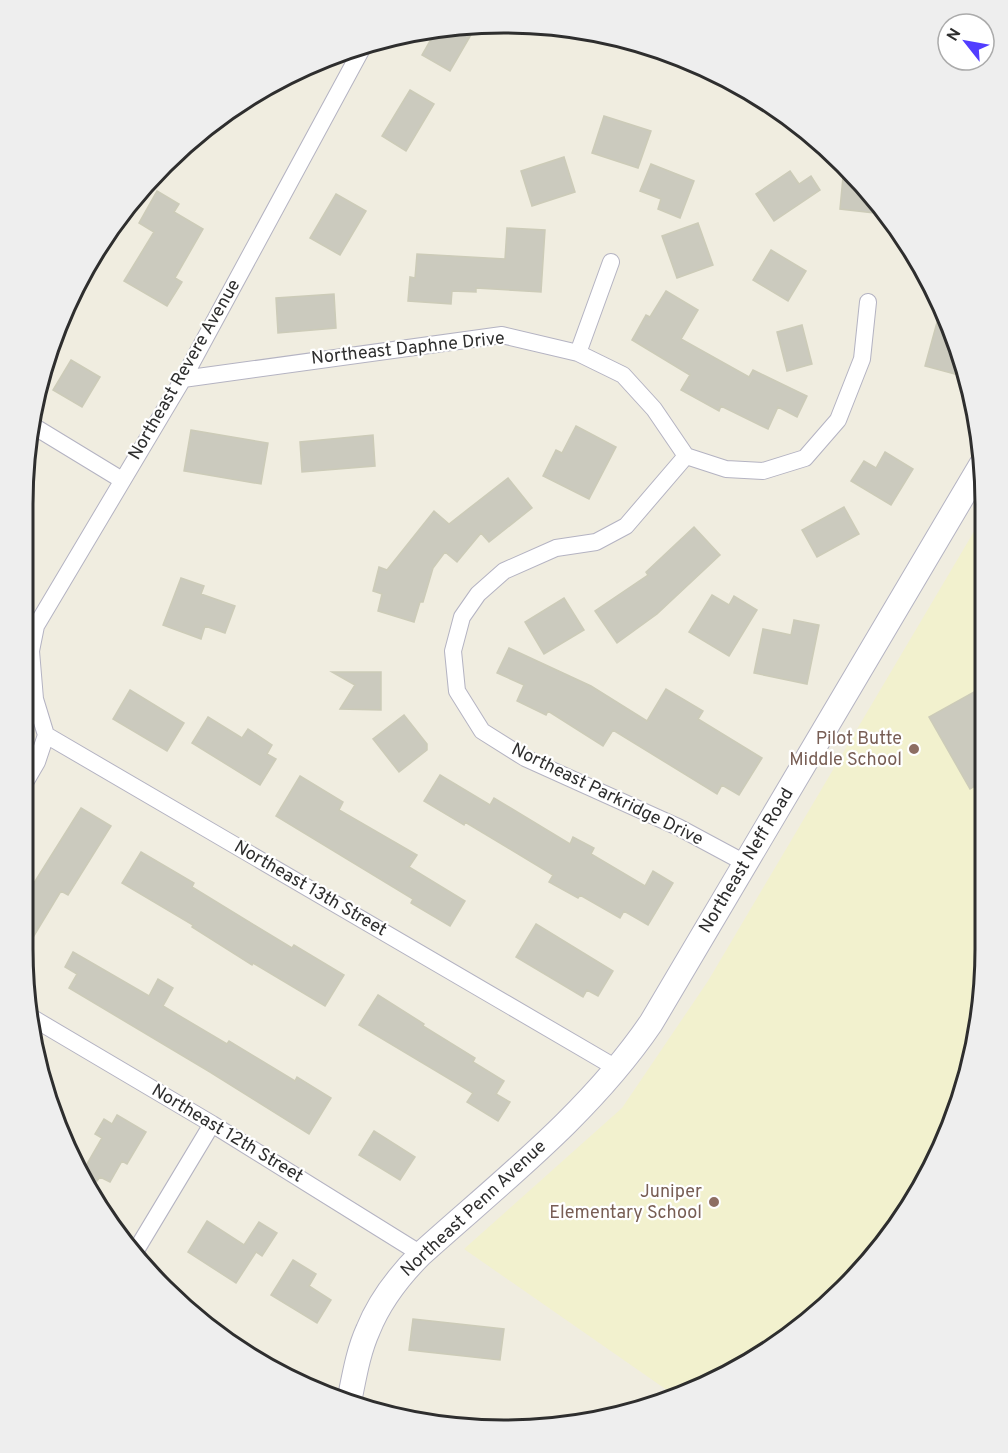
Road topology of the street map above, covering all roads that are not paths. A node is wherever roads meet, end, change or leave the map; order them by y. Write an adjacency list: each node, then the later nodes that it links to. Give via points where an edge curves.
1 (358, 57): 5 (street, Northeast Revere Avenue)
2 (611, 262): 4 (street)
3 (868, 302): 7 (street, via 862,359 838,420 805,458 763,471 726,469)
4 (578, 353): 5 (street, Northeast Daphne Drive, via 502,335); 7 (street, Northeast Daphne Drive, via 622,375 654,409)
5 (183, 379): 9 (street, Northeast Revere Avenue)
6 (39, 430): 9 (street)
7 (686, 456): 14 (street, Northeast Parkridge Drive, via 626,526 596,542 556,548 504,571 478,594 462,617 453,651 457,691 482,731 525,758 678,827)
8 (974, 477): 14 (main road, Northeast Neff Road)
9 (122, 480): 10 (street, Northeast Revere Avenue, via 36,626)
10 (33, 641)
11 (33, 707): 12 (street)
12 (46, 735): 13 (street); 16 (street, Northeast 13th Street)
13 (33, 768)
14 (745, 863): 16 (main road, Northeast Neff Road, via 651,1023)
15 (39, 1021): 17 (street, Northeast 12th Street)
16 (618, 1069): 19 (main road, Northeast Penn Avenue, via 573,1118)
17 (212, 1124): 18 (street); 19 (street, Northeast 12th Street)
18 (138, 1246)
19 (421, 1254): 20 (main road, Northeast Penn Avenue, via 399,1277 368,1329)
20 (351, 1394)

